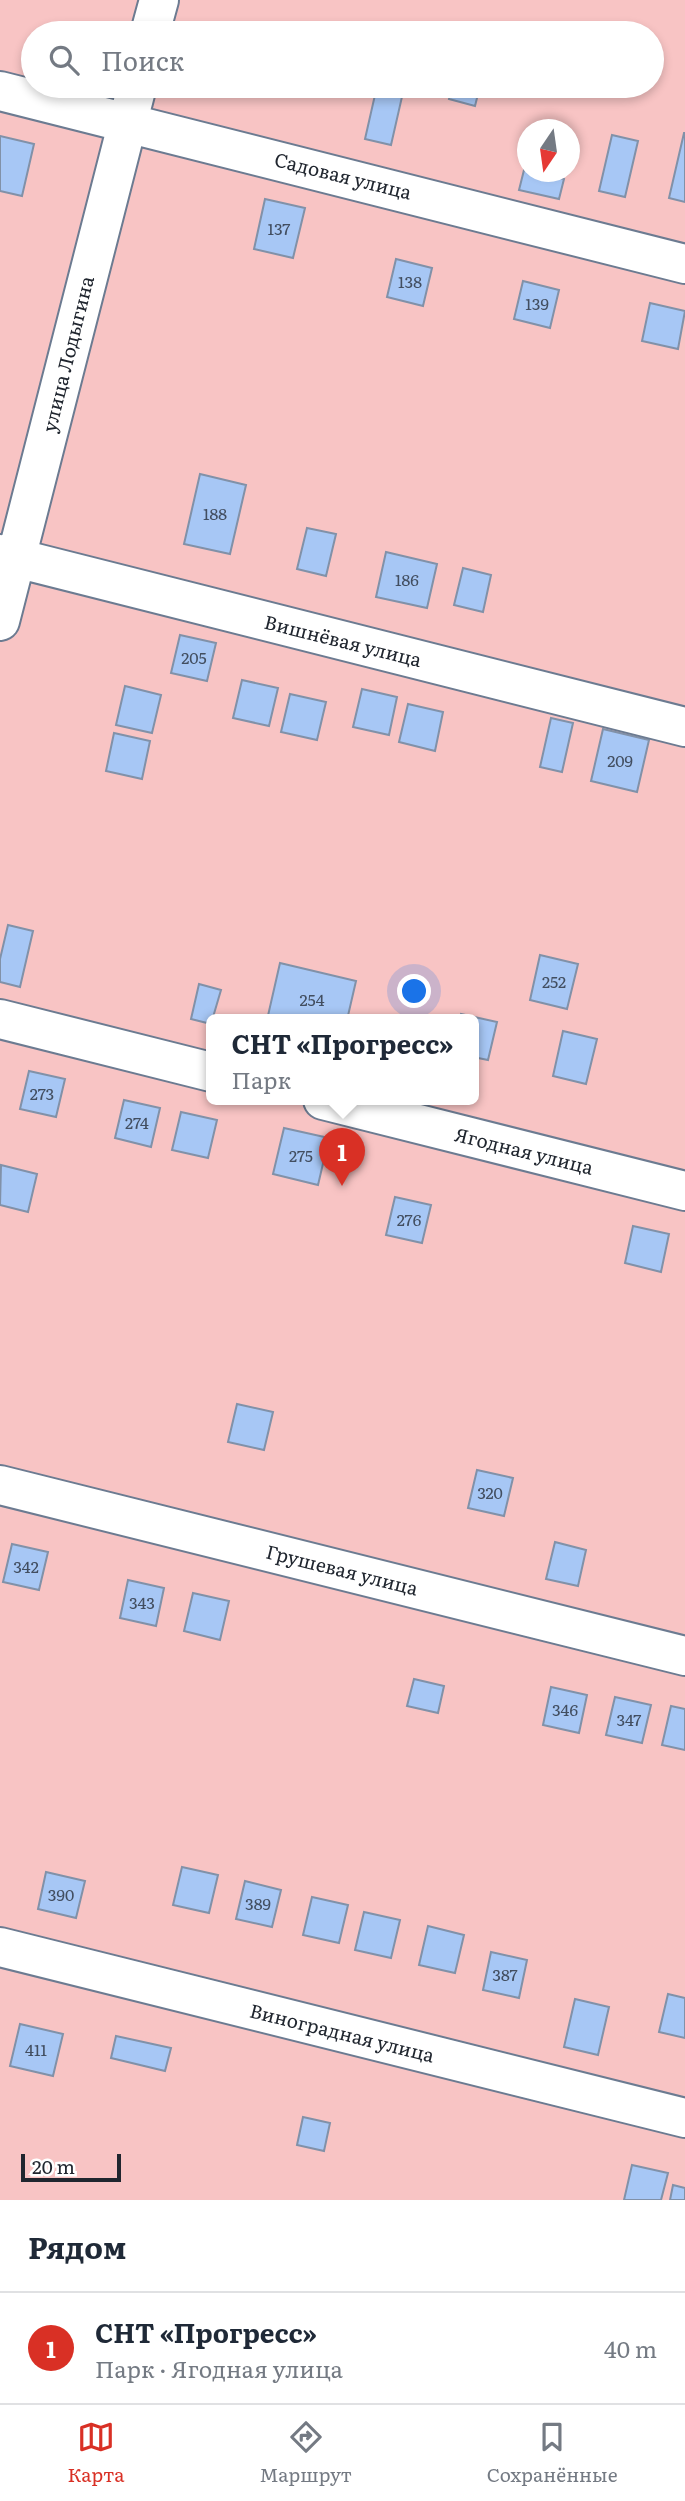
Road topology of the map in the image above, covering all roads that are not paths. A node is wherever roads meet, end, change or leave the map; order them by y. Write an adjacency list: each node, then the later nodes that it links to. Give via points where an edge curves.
1 (159, 0): 2 (street)
2 (153, 21)
3 (0, 91): 4 (street, Садовая улица)
4 (21, 93)
5 (78, 98): 6 (street, Садовая улица)
6 (133, 103): 7 (street, Садовая улица); 8 (street, улица Лодыгина)
7 (685, 264)
8 (8, 556): 9 (street, улица Лодыгина); 10 (street, Вишнёвая улица)
9 (0, 621)
10 (685, 727)
11 (0, 1019): 12 (street)
12 (206, 1071)
13 (343, 1105): 14 (street, Ягодная улица)
14 (685, 1191)
15 (0, 1485): 16 (street, Грушевая улица)
16 (685, 1656)
17 (0, 1947): 18 (street, Виноградная улица)
18 (685, 2118)

